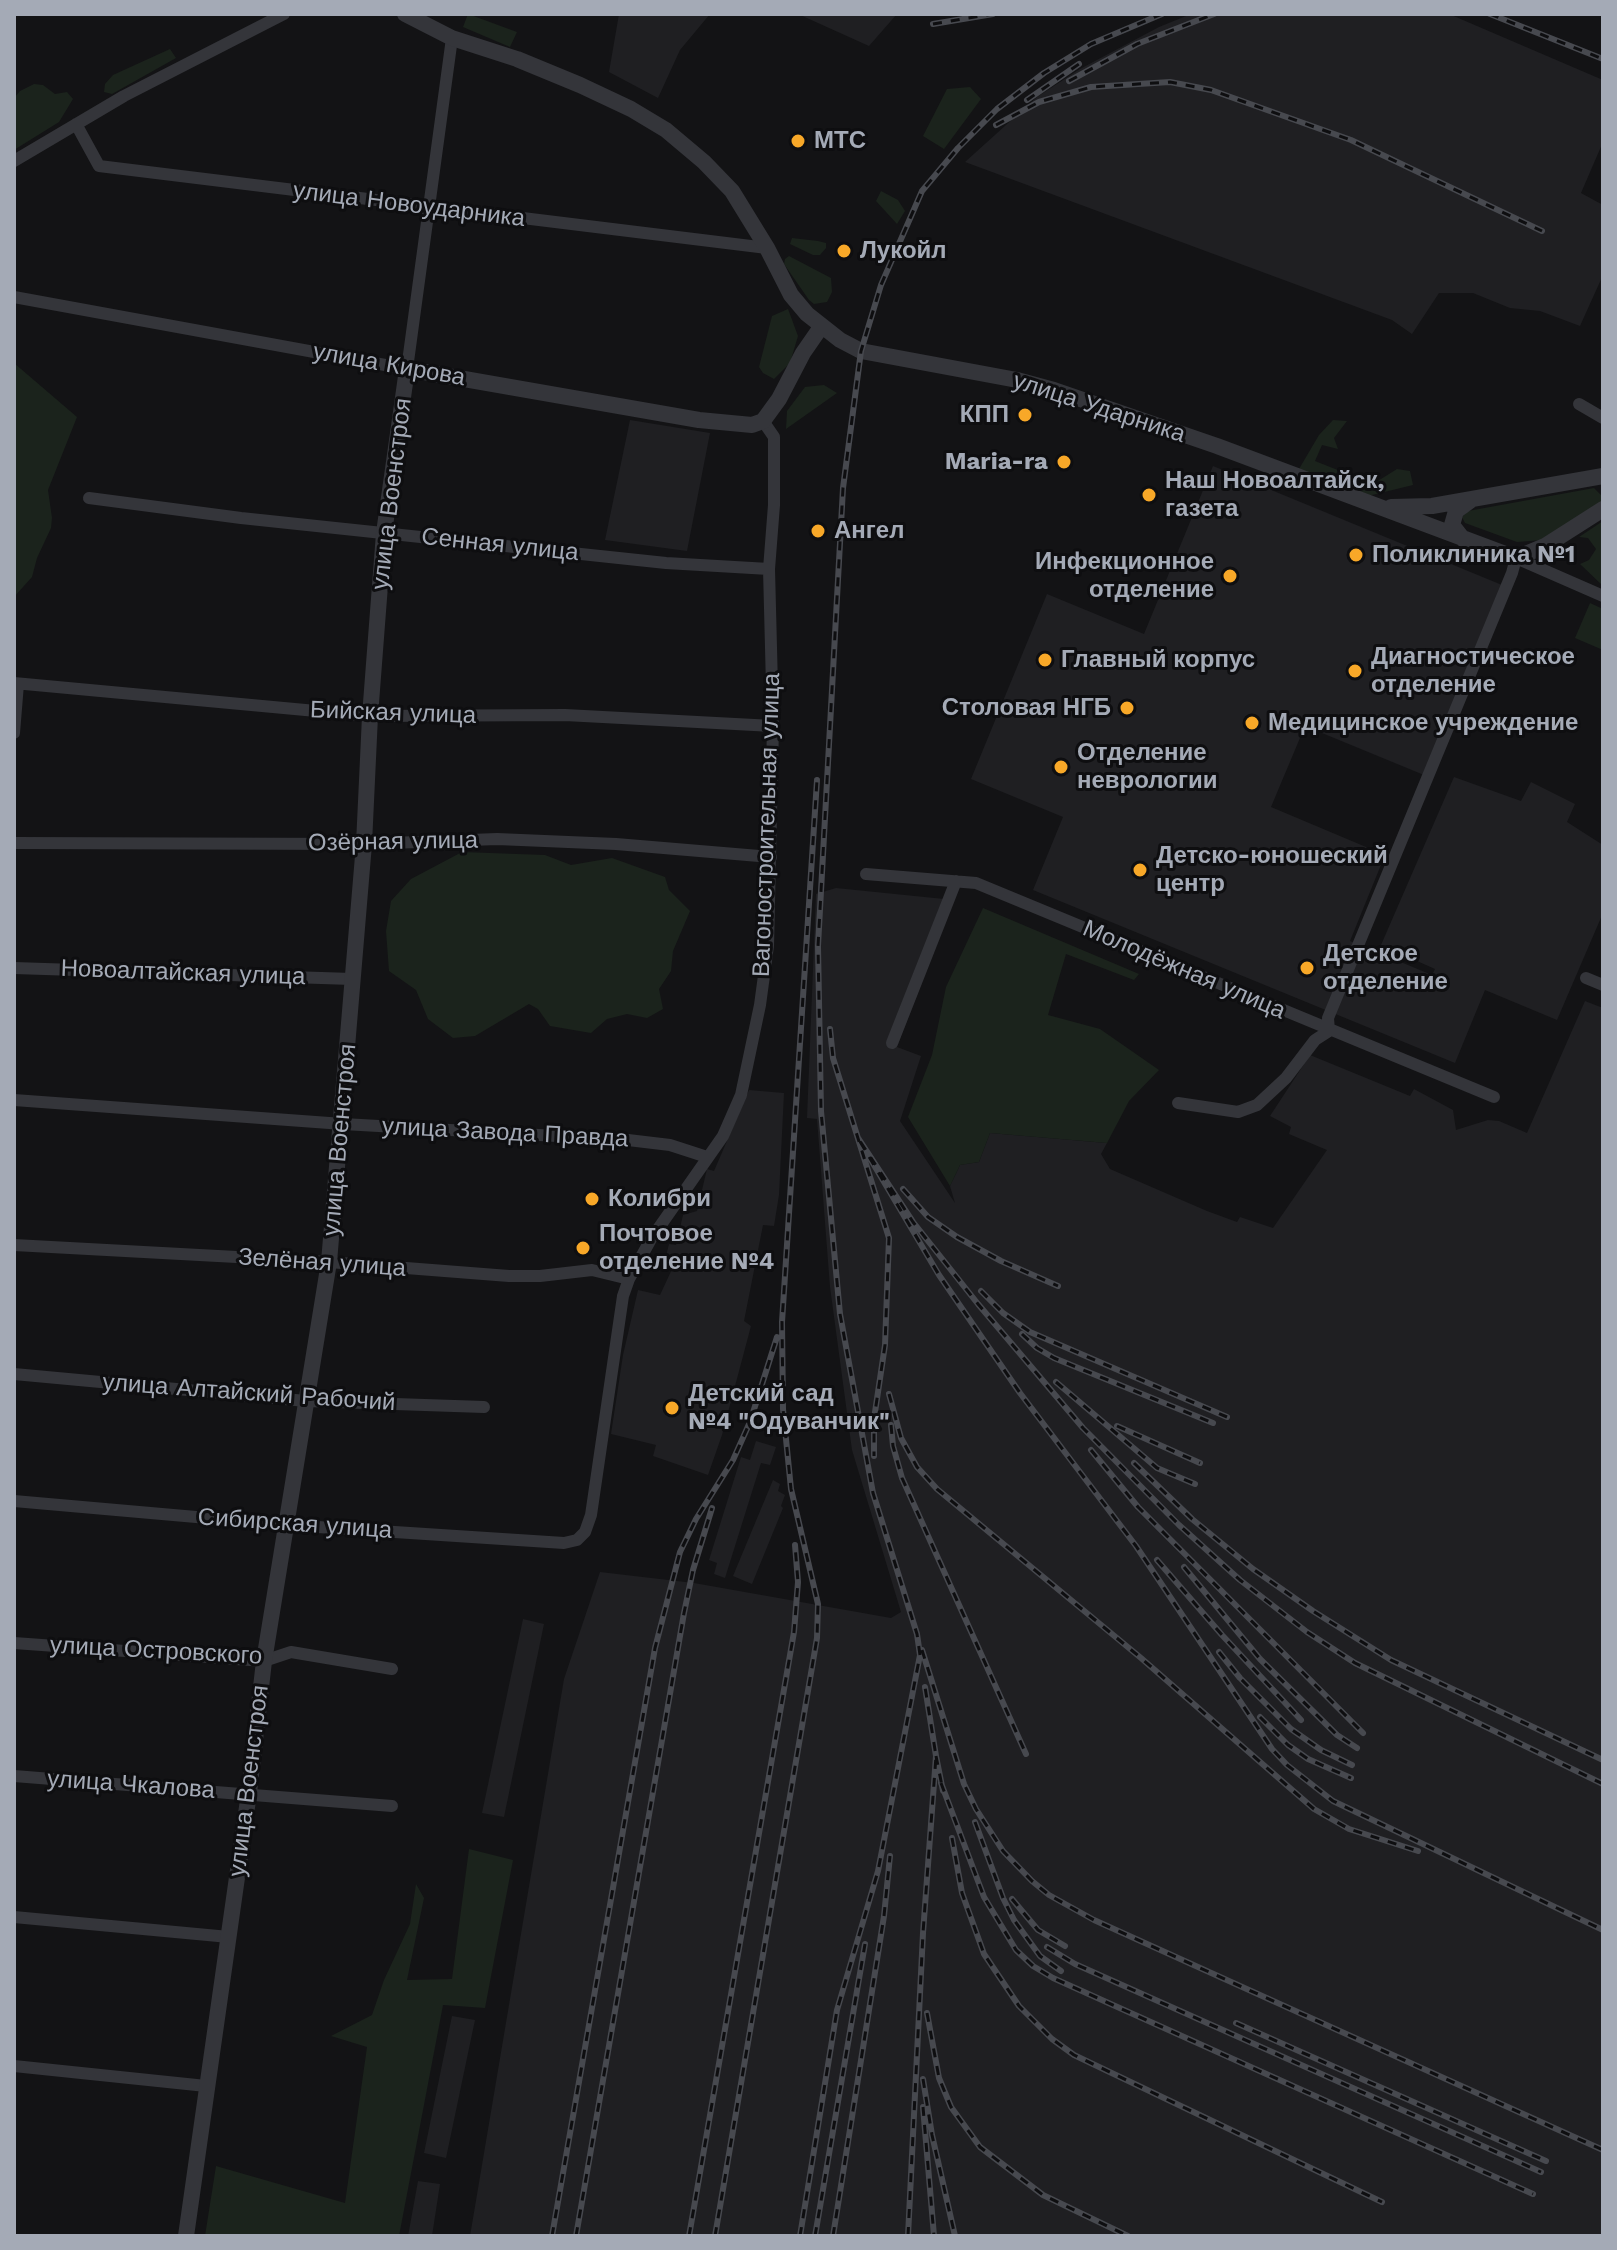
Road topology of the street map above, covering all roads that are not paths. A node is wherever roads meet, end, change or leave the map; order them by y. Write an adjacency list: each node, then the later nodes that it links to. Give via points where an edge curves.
1 (284, 14): 4 (street)
2 (405, 14): 3 (street, улица Ударника)
3 (452, 38): 6 (street, улица Военстроя); 7 (street, улица Ударника, via 580,85 666,130 732,191)
4 (76, 124): 5 (street); 6 (street, улица Новоударника, via 99,166)
5 (14, 161)
6 (431, 207): 7 (street, улица Новоударника); 10 (street, улица Военстроя)
7 (767, 248): 9 (street, улица Ударника, via 791,295)
8 (14, 297): 10 (street, улица Кирова)
9 (821, 327): 13 (street); 17 (street, улица Ударника, via 861,351 1017,380 1119,411)
10 (407, 369): 13 (street, улица Кирова, via 699,420 752,425); 19 (street, улица Военстроя)
11 (1579, 404): 12 (street)
12 (1603, 418)
13 (763, 421): 22 (street, Вагоностроительная улица, via 774,437)
14 (1593, 480): 16 (street, улица Ударника)
15 (89, 498): 19 (street, Сенная улица)
16 (1472, 499): 17 (street, улица Ударника, via 1412,508); 20 (street, via 1456,511 1452,525)
17 (1374, 507): 20 (street, улица Ударника)
18 (1601, 509): 21 (street, via 1545,546)
19 (384, 533): 22 (street, Сенная улица); 25 (street, улица Военстроя)
20 (1463, 539): 21 (street, улица Ударника)
21 (1516, 558): 23 (street, улица Ударника); 37 (street, via 1328,1018)
22 (769, 569): 26 (street, Вагоностроительная улица)
23 (1603, 596)
24 (16, 684): 25 (street, Бийская улица); 27 (street)
25 (370, 716): 26 (street, Бийская улица, via 565,715); 29 (street, улица Военстроя)
26 (773, 726): 30 (street, Вагоностроительная улица)
27 (14, 733)
28 (14, 843): 29 (street, Озёрная улица)
29 (364, 844): 30 (street, Озёрная улица, via 497,839); 35 (street, улица Военстроя)
30 (771, 857): 43 (street, Вагоностроительная улица, via 768,946 753,1048 741,1095)
31 (866, 874): 32 (street, Молодёжная улица)
32 (956, 881): 37 (street, Молодёжная улица, via 976,883); 38 (street)
33 (14, 968): 35 (street, Новоалтайская улица)
34 (1586, 978): 36 (street)
35 (352, 979): 42 (street, улица Военстроя)
36 (1603, 985)
37 (1329, 1031): 39 (street, Молодёжная улица); 41 (street, via 1257,1105 1238,1112)
38 (892, 1043)
39 (1494, 1097)
40 (14, 1100): 42 (street, улица Завода Правда)
41 (1178, 1103)
42 (343, 1124): 43 (street, улица Завода Правда, via 628,1140); 45 (street, улица Военстроя)
43 (707, 1157): 46 (street, Вагоностроительная улица)
44 (14, 1245): 45 (street, Зелёная улица)
45 (329, 1262): 46 (street, Зелёная улица, via 509,1276 592,1270); 48 (street, улица Военстроя)
46 (629, 1279): 52 (street, Вагоностроительная улица, via 591,1515)
47 (14, 1374): 48 (street, улица Алтайский Рабочий)
48 (306, 1401): 49 (street, улица Алтайский Рабочий); 51 (street, улица Военстроя)
49 (484, 1407)
50 (14, 1501): 51 (street, Сибирская улица)
51 (287, 1525): 52 (street, Сибирская улица); 54 (street, улица Военстроя)
52 (577, 1540)
53 (14, 1643): 54 (street, улица Островского)
54 (264, 1661): 55 (street, улица Островского, via 291,1652); 57 (street, улица Военстроя)
55 (392, 1669)
56 (14, 1776): 57 (street, улица Чкалова)
57 (249, 1793): 58 (street, улица Чкалова); 60 (street, улица Военстроя)
58 (392, 1806)
59 (14, 1917): 60 (street)
60 (229, 1937): 62 (street, улица Военстроя)
61 (14, 2066): 62 (street)
62 (206, 2086): 63 (street, улица Военстроя)
63 (186, 2236)

